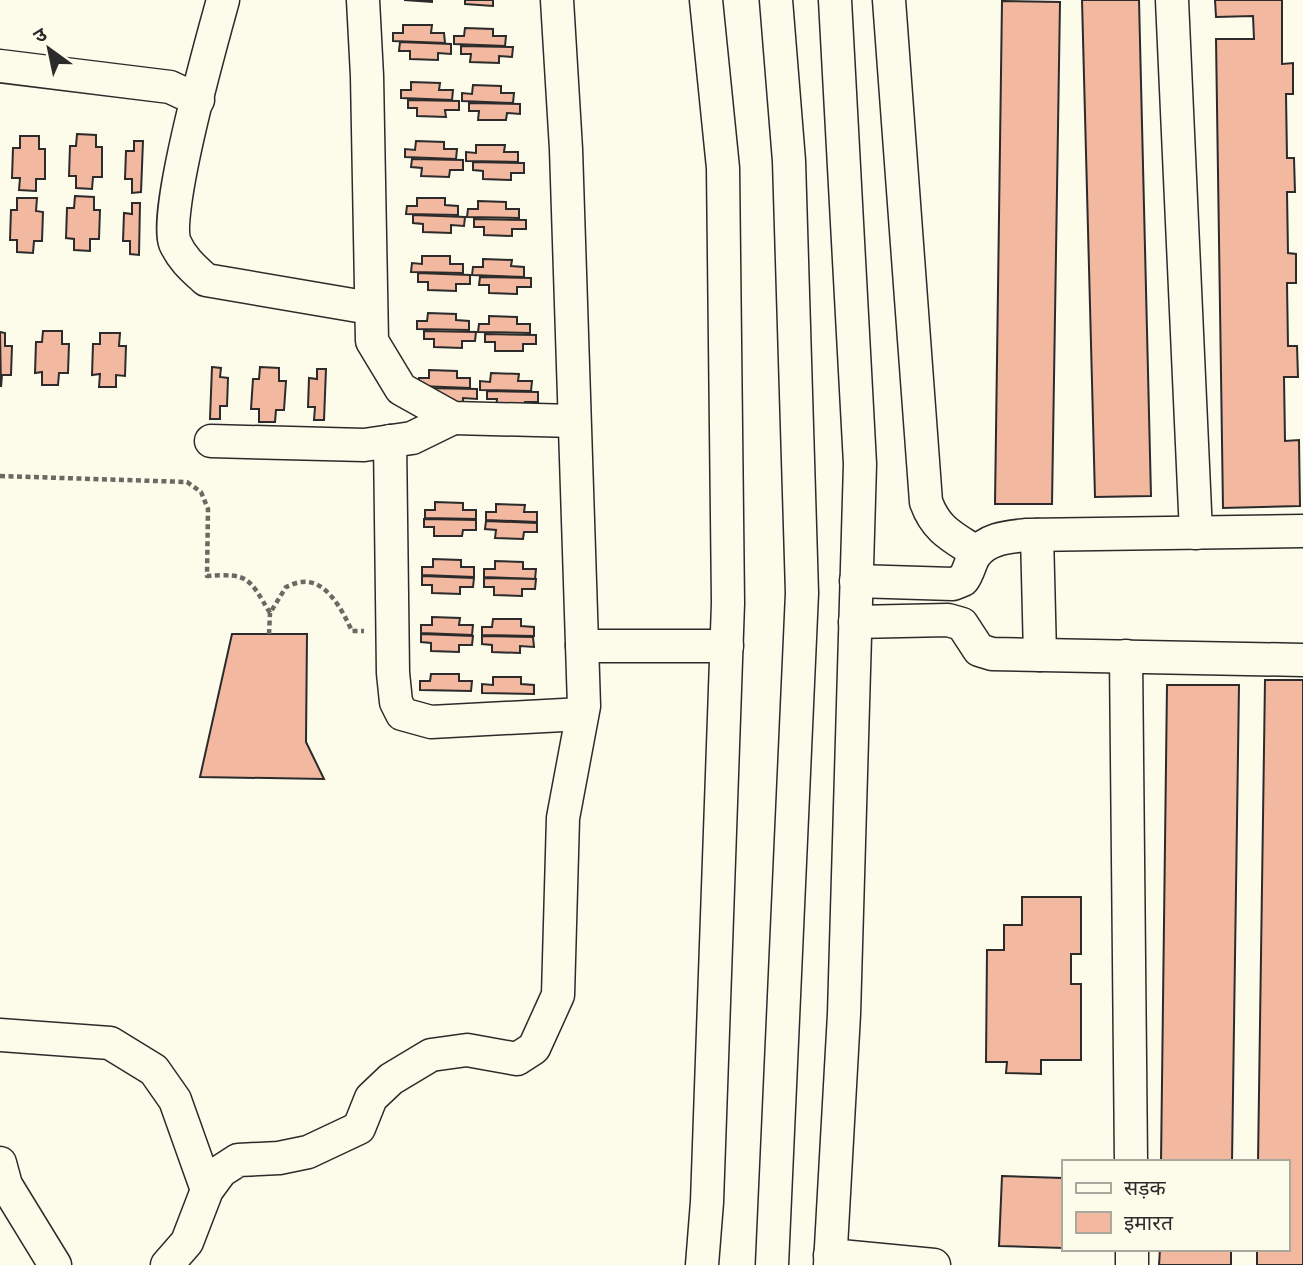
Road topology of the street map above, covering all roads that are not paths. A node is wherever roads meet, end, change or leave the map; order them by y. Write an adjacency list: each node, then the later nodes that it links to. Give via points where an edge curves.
1 (223, 0): 10 (street)
2 (362, 0): 11 (street)
3 (557, 0): 13 (street)
4 (706, 0): 23 (street, via 723,168)
5 (776, 0): 36 (street, via 789,161 802,593)
6 (835, 0): 20 (street, via 860,464)
7 (889, 0): 19 (street, via 926,502 932,518 946,533)
8 (1172, 0): 17 (street)
9 (0, 66): 10 (street, via 170,87)
10 (198, 100): 11 (street, via 176,196 174,241 187,263 206,280)
11 (370, 308): 12 (street, via 372,341 401,388)
12 (453, 418): 13 (street); 15 (street, via 412,439)
13 (574, 421): 22 (street)
14 (211, 441): 15 (street, via 364,445)
15 (390, 441): 27 (street, via 393,673 402,714 431,722)
16 (1303, 531): 17 (street)
17 (1196, 533): 18 (street)
18 (1037, 535): 19 (street, via 999,539); 24 (street)
19 (976, 552): 20 (street, via 964,580 953,584)
20 (856, 581): 21 (street)
21 (855, 622): 24 (street, via 948,620 962,624 979,650); 32 (street, via 844,1014)
22 (582, 646): 23 (street); 27 (street)
23 (727, 646): 35 (street)
24 (1040, 655): 25 (street)
25 (1126, 656): 26 (street); 29 (street)
26 (1303, 660)
27 (582, 714): 31 (street, via 563,818 558,995 534,1048 517,1059 467,1050 431,1055 391,1079 371,1098 359,1128 308,1152 238,1160 221,1171)
28 (0, 1035): 31 (street, via 110,1043 154,1070 175,1100)
29 (1131, 1160)
30 (0, 1163): 33 (street, via 6,1185)
31 (207, 1190): 34 (street, via 187,1242)
32 (830, 1260): 37 (street)
33 (55, 1265)
34 (167, 1265)
35 (702, 1265)
36 (772, 1265)
37 (934, 1265)

